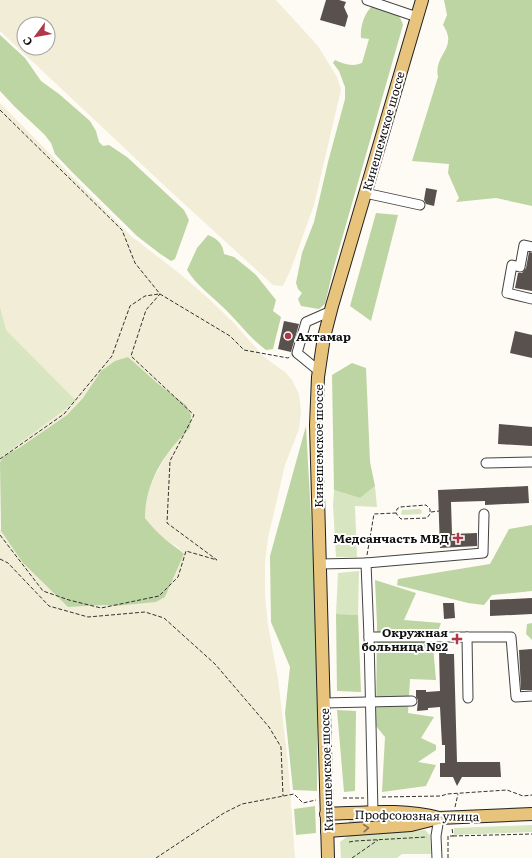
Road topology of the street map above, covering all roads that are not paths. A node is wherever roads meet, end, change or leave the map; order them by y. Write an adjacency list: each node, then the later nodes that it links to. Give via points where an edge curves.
1 (367, 0): 3 (street)
2 (422, 0): 3 (main road, Кинешемское шоссе)
3 (417, 16): 4 (main road, Кинешемское шоссе)
4 (365, 192): 5 (street); 8 (main road, Кинешемское шоссе)
5 (420, 205)
6 (532, 247): 7 (street, via 524,245 520,267 512,265 507,293)
7 (532, 299)
8 (331, 311): 9 (main road, Кинешемское шоссе); 9 (street, via 306,322 296,353)
9 (319, 371): 14 (main road, Кинешемское шоссе, via 316,425)
10 (532, 462): 11 (street)
11 (486, 463)
12 (484, 514): 13 (street, via 483,553)
13 (366, 563): 14 (street); 15 (street)
14 (320, 564): 21 (main road, Кинешемское шоссе)
15 (368, 637): 16 (street); 20 (street)
16 (467, 637): 17 (street, via 511,638 516,696); 18 (street)
17 (532, 696)
18 (468, 698)
19 (412, 701): 20 (street)
20 (370, 702): 21 (street); 22 (street)
21 (324, 703): 23 (main road, Кинешемское шоссе)
22 (373, 813): 23 (main road, Профсоюзная улица); 25 (main road, Профсоюзная улица, via 411,812)
23 (326, 814): 26 (main road, Кинешемское шоссе)
24 (532, 814): 25 (main road, Профсоюзная улица)
25 (439, 818): 26 (main road, one-way to 25, via 412,825); 28 (street, via 436,836)
26 (327, 831): 27 (main road, Кинешемское шоссе)
27 (328, 858)
28 (437, 858)

